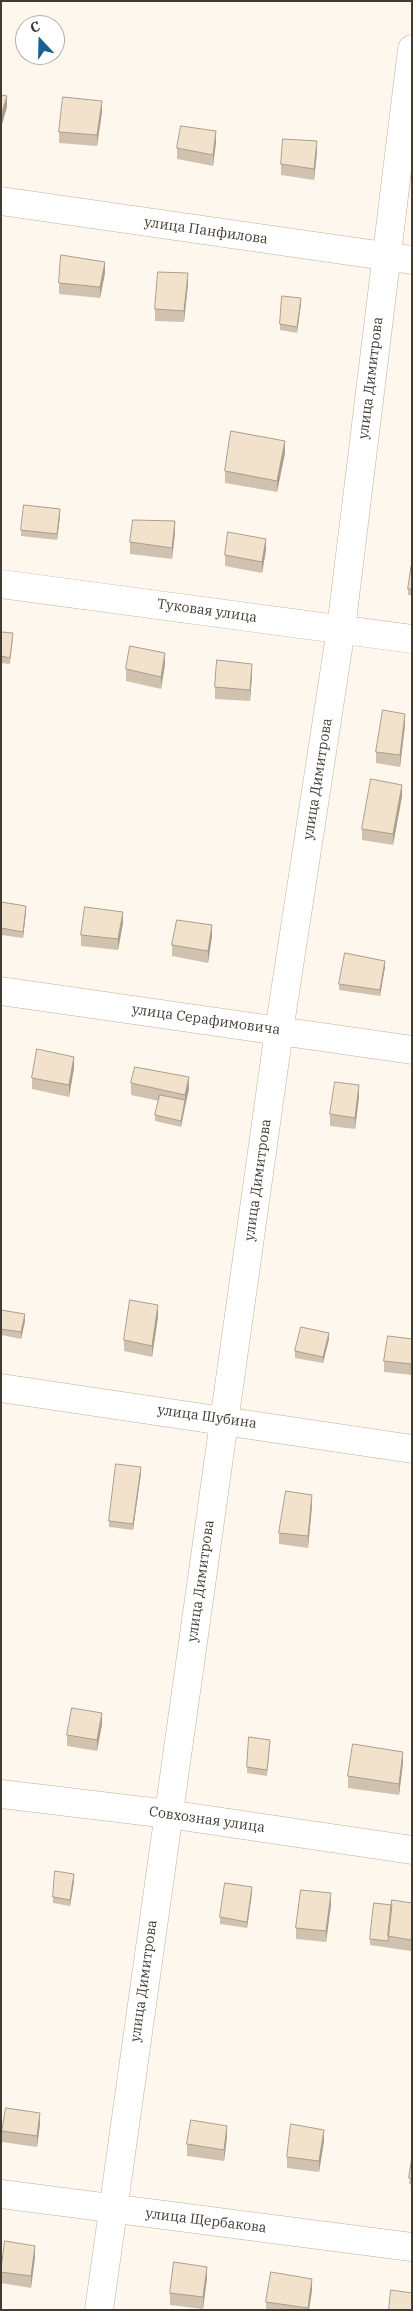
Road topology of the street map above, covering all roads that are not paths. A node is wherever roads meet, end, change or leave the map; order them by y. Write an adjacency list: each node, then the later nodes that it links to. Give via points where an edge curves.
1 (412, 49): 3 (street, улица Димитрова)
2 (1, 201): 3 (street, улица Панфилова)
3 (399, 258): 5 (street, улица Димитрова)
4 (1, 584): 5 (street, Туковая улица)
5 (341, 629): 6 (street, Туковая улица); 8 (street, улица Димитрова)
6 (412, 640)
7 (1, 991): 8 (street, улица Серафимовича)
8 (279, 1031): 9 (street, улица Серафимовича); 11 (street, улица Димитрова)
9 (412, 1050)
10 (1, 1388): 11 (street, улица Шубина)
11 (224, 1420): 12 (street, улица Шубина); 14 (street, улица Димитрова)
12 (412, 1449)
13 (1, 1794): 14 (street, Совхозная улица)
14 (168, 1814): 15 (street, Совхозная улица); 17 (street, улица Димитрова)
15 (412, 1850)
16 (1, 2194): 17 (street, улица Щербакова)
17 (111, 2209): 18 (street, улица Щербакова); 19 (street, улица Димитрова)
18 (412, 2247)
19 (98, 2310)

